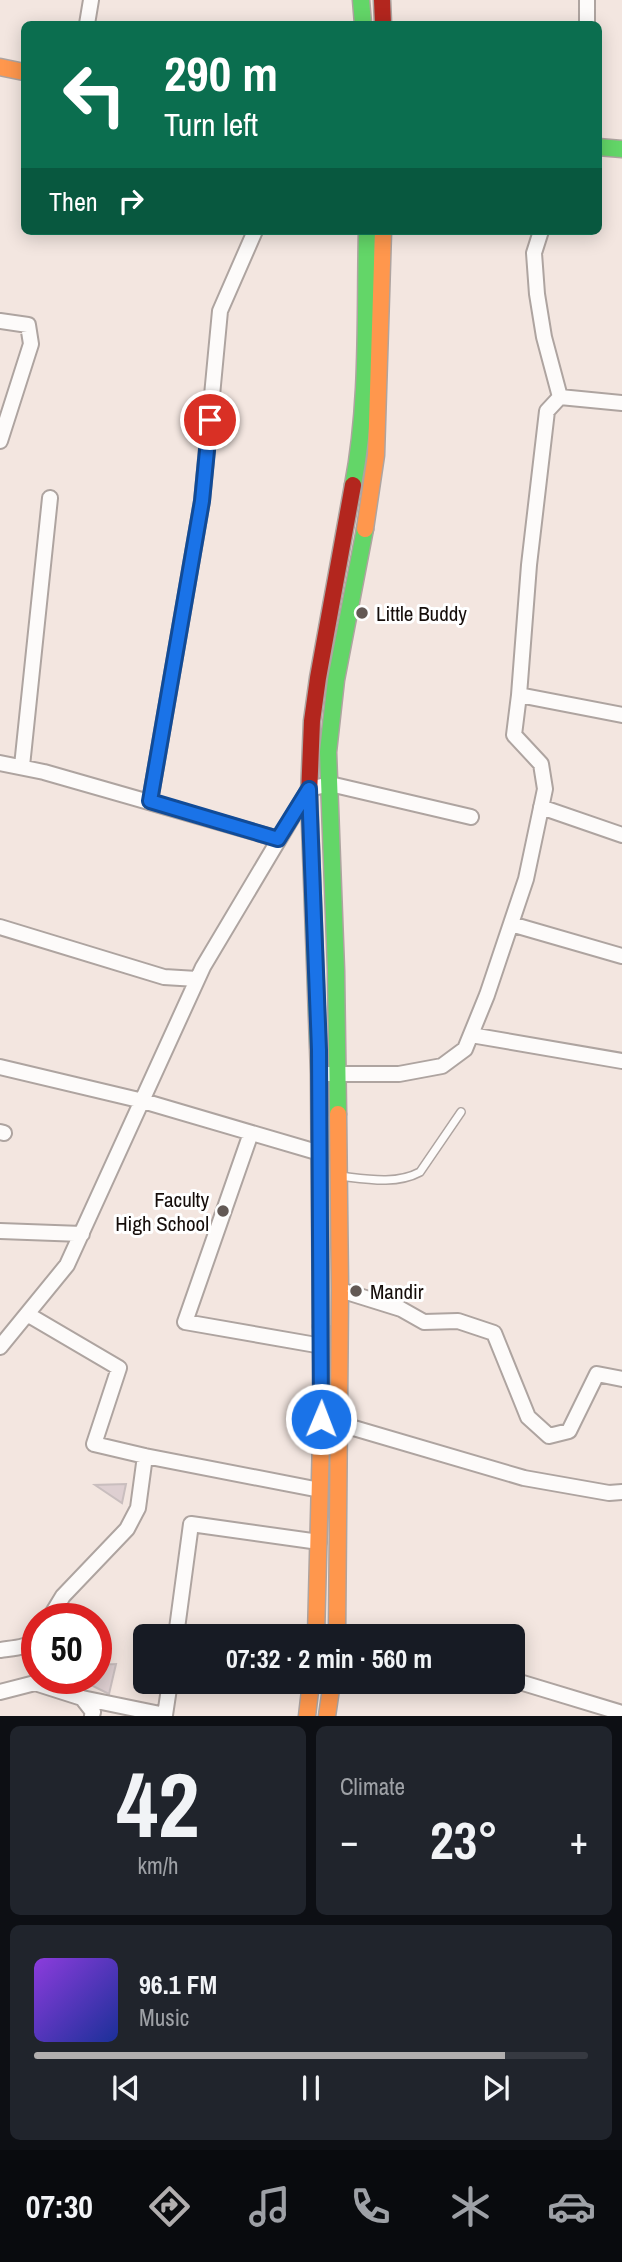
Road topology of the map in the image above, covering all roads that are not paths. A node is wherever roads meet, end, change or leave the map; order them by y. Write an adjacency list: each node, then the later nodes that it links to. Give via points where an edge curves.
1 (90, 0): 5 (street)
2 (361, 0): 6 (main road)
3 (382, 0): 7 (main road)
4 (587, 0): 8 (street)
5 (87, 21)
6 (363, 21)
7 (383, 21)
8 (587, 21)
9 (0, 67): 10 (main road)
10 (21, 71)
11 (602, 147): 12 (main road)
12 (622, 149)
13 (253, 235): 28 (street, via 220,311 202,501)
14 (367, 235): 27 (main road, via 358,460 318,678)
15 (383, 235): 26 (main road, via 376,455 362,560 335,680 328,752)
16 (540, 235): 18 (street, via 534,253 537,294)
17 (0, 321): 20 (street, via 28,326 31,344)
18 (560, 397): 19 (street); 22 (street, via 547,411)
19 (622, 403)
20 (0, 441)
21 (50, 498): 25 (street)
22 (519, 695): 23 (street); 29 (street, via 514,735 541,764 545,789)
23 (622, 715)
24 (0, 763): 25 (street)
25 (22, 766): 28 (street)
26 (330, 784): 27 (street); 30 (street); 41 (main road)
27 (309, 789): 32 (street); 40 (main road)
28 (150, 801): 32 (street)
29 (541, 807): 31 (street); 33 (street)
30 (471, 817)
31 (622, 835)
32 (278, 839): 36 (street)
33 (511, 924): 35 (street); 37 (street)
34 (0, 927): 36 (street, via 164,977)
35 (622, 956)
36 (197, 979): 42 (street)
37 (471, 1035): 38 (street); 41 (street, via 465,1049 442,1066 399,1074)
38 (622, 1061)
39 (0, 1067): 42 (street)
40 (319, 1074): 41 (street); 45 (main road)
41 (337, 1074): 46 (main road)
42 (142, 1101): 44 (street); 48 (street)
43 (461, 1112): 46 (lane, via 420,1172 411,1177)
44 (251, 1133): 45 (street); 51 (street, via 185,1322)
45 (320, 1153): 51 (main road)
46 (339, 1176): 49 (main road)
47 (0, 1231): 48 (street)
48 (82, 1234): 50 (street, via 67,1265)
49 (340, 1290): 53 (street, via 401,1309 424,1322 458,1321 494,1333 528,1417 549,1436 569,1431 597,1374); 54 (main road)
50 (27, 1314): 52 (street); 55 (street, via 119,1368 94,1444)
51 (321, 1346): 56 (main road)
52 (0, 1347)
53 (622, 1379)
54 (340, 1424): 57 (street, via 524,1478); 62 (main road)
55 (145, 1456): 56 (street); 59 (street, via 138,1508 127,1529)
56 (320, 1490): 58 (main road)
57 (622, 1492)
58 (319, 1542): 60 (street, via 191,1524); 61 (main road)
59 (59, 1603)
60 (178, 1624)
61 (317, 1624)
62 (337, 1624)
63 (21, 1646): 64 (street)
64 (0, 1650)
65 (525, 1685): 71 (street)
66 (0, 1692): 70 (street, via 35,1683)
67 (169, 1694): 73 (street)
68 (310, 1694): 74 (main road)
69 (330, 1694): 75 (main road)
70 (82, 1698): 72 (street); 73 (street)
71 (622, 1713)
72 (92, 1716)
73 (168, 1716)
74 (307, 1716)
75 (327, 1716)

